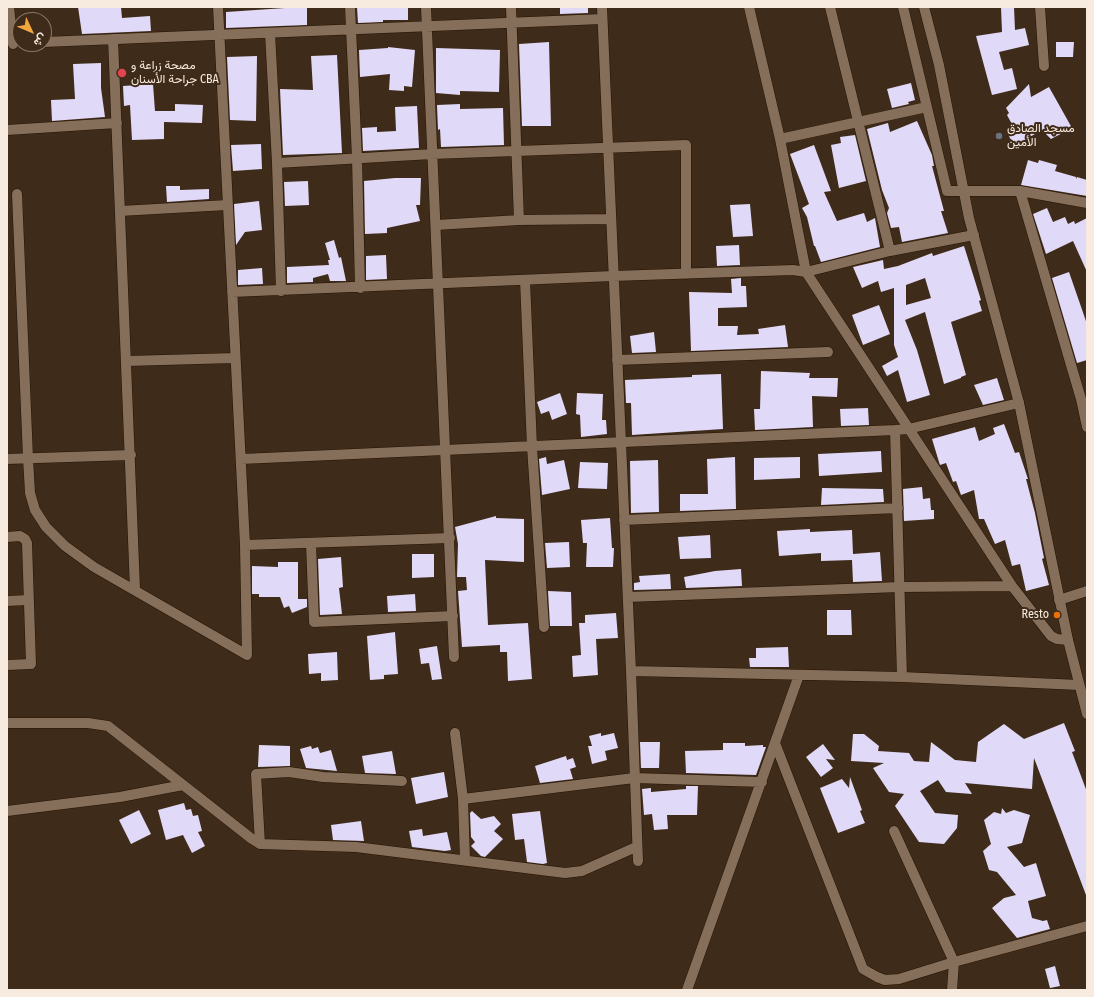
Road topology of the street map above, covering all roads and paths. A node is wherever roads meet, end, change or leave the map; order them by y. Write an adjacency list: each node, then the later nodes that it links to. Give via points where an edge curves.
1 (9, 7): 18 (street)
2 (218, 7): 17 (street)
3 (350, 7): 15 (street)
4 (426, 7): 14 (street)
5 (511, 7): 13 (street)
6 (602, 7): 12 (street)
7 (749, 7): 26 (street)
8 (830, 7): 23 (street)
9 (903, 7): 22 (street)
10 (924, 7): 32 (street, via 939,65)
11 (1040, 7): 21 (street)
12 (602, 19): 13 (street); 27 (street)
13 (512, 24): 14 (street); 28 (street)
14 (426, 27): 15 (street); 29 (street)
15 (350, 30): 16 (street); 30 (street)
16 (270, 33): 17 (street); 31 (street)
17 (219, 34): 19 (street); 36 (street)
18 (12, 35)
19 (113, 39): 20 (street); 24 (street)
20 (52, 42)
21 (1044, 66)
22 (927, 107): 23 (street); 32 (street, via 947,191)
23 (858, 122): 26 (street); 42 (street)
24 (117, 123): 25 (street); 37 (street)
25 (7, 130)
26 (780, 139): 43 (street)
27 (608, 147): 28 (street); 38 (street); 44 (street, via 686,145)
28 (516, 150): 29 (street); 39 (street)
29 (432, 154): 30 (street); 40 (street)
30 (357, 158): 31 (street); 48 (street)
31 (277, 163): 49 (street)
32 (964, 191): 33 (street); 41 (street)
33 (1020, 191): 35 (street); 56 (street)
34 (17, 194): 63 (street)
35 (1087, 203)
36 (227, 205): 37 (street); 50 (street)
37 (120, 211): 54 (street)
38 (611, 219): 39 (street); 45 (street)
39 (519, 220): 40 (street)
40 (436, 225): 47 (street)
41 (974, 235): 42 (street); 55 (street)
42 (890, 251): 43 (street)
43 (806, 272): 44 (street, via 793,270); 57 (street)
44 (686, 274): 45 (street)
45 (613, 276): 46 (street); 53 (street)
46 (525, 280): 47 (street); 60 (street)
47 (438, 285): 48 (street); 61 (street)
48 (360, 288): 49 (street)
49 (281, 291): 50 (street)
50 (232, 292): 52 (street)
51 (828, 352): 53 (street)
52 (235, 358): 54 (street); 65 (street)
53 (617, 360): 59 (street)
54 (127, 361): 62 (street)
55 (1020, 403): 57 (street); 78 (street)
56 (1087, 427)
57 (908, 429): 58 (street); 72 (street)
58 (895, 430): 59 (street); 66 (street)
59 (621, 442): 60 (street); 67 (street)
60 (532, 447): 61 (street); 81 (street)
61 (446, 451): 65 (street); 69 (street)
62 (131, 455): 63 (street); 74 (street)
63 (28, 458): 64 (street); 74 (street, via 30,493 35,510 46,527 65,546 89,563)
64 (7, 459)
65 (241, 459): 71 (street)
66 (898, 508): 67 (street); 73 (street)
67 (624, 520): 76 (street)
68 (7, 537): 77 (street, via 20,536 25,539)
69 (450, 538): 70 (street); 80 (street)
70 (311, 542): 71 (street); 80 (street, via 314,622)
71 (245, 545): 74 (street, via 247,655)
72 (1012, 586): 73 (street); 82 (street, via 1051,636)
73 (900, 587): 76 (street); 87 (street)
74 (135, 589)
75 (1087, 591): 78 (street)
76 (628, 597): 85 (street)
77 (28, 600): 79 (street); 84 (street, via 31,664)
78 (1060, 600): 82 (street)
79 (7, 602)
80 (453, 616): 83 (street)
81 (544, 628)
82 (1068, 640): 88 (street)
83 (454, 657)
84 (7, 665)
85 (631, 671): 86 (street); 93 (street)
86 (799, 675): 87 (street); 92 (street)
87 (902, 677): 88 (street)
88 (1080, 685): 89 (street)
89 (1087, 714)
90 (7, 723): 96 (street, via 88,723 108,726)
91 (455, 733): 97 (street)
92 (775, 743): 95 (street); 105 (street, via 863,969 885,980 898,979)
93 (634, 778): 95 (street); 97 (street); 101 (street)
94 (402, 781): 100 (street, via 323,777 289,772 256,774)
95 (762, 782): 106 (street)
96 (183, 785): 98 (street, via 120,797); 100 (street)
97 (463, 799): 102 (street)
98 (7, 811)
99 (894, 831): 105 (street)
100 (260, 844): 102 (street, via 356,847)
101 (636, 847): 102 (street, via 582,871 565,873); 103 (street)
102 (465, 859)
103 (638, 861)
104 (1087, 926): 105 (street)
105 (954, 962): 107 (street)
106 (688, 990)
107 (952, 990)

